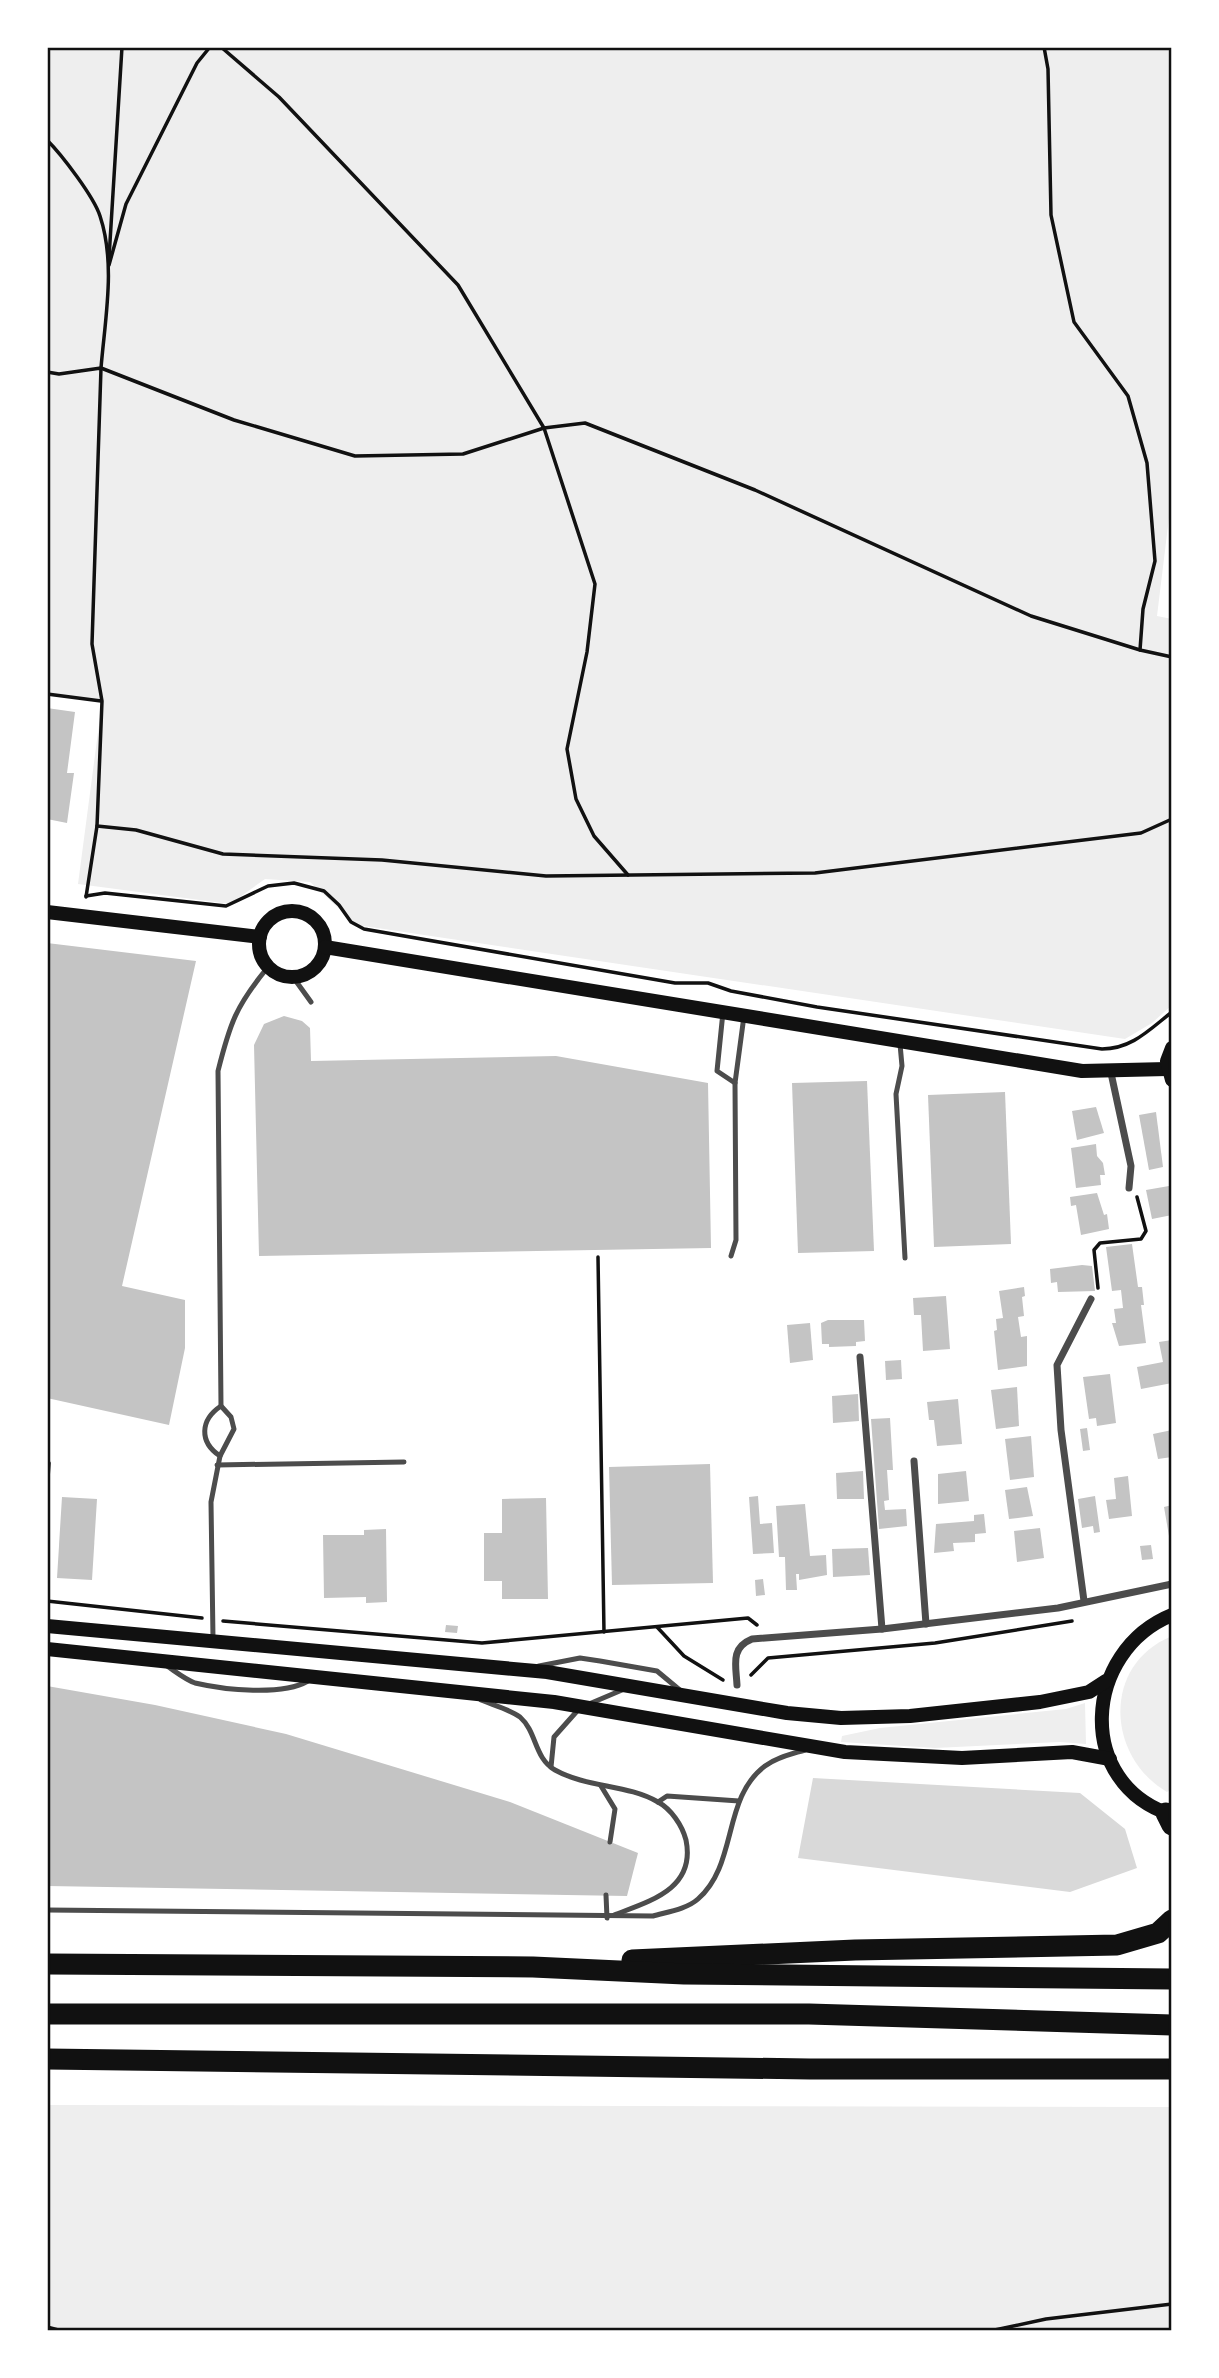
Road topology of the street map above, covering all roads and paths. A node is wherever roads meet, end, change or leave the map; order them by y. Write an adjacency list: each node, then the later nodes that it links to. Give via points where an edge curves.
1 (122, 47): 6 (path)
2 (210, 47): 6 (path, via 197,63 125,204)
3 (221, 47): 9 (path, via 279,97 458,285)
4 (1044, 47): 10 (path, via 1051,215 1074,322 1128,396 1147,463 1155,561 1143,609)
5 (47, 140): 6 (path, via 100,215)
6 (109, 267): 7 (path)
7 (101, 368): 8 (path); 9 (path, via 233,420 355,456 463,454); 13 (path, via 92,644)
8 (47, 372)
9 (544, 428): 10 (path, via 585,424 755,490 1031,616); 16 (path, via 595,584 587,653 567,749 576,799 594,836)
10 (1140, 650): 11 (path)
11 (1172, 657)
12 (47, 694): 13 (path)
13 (102, 701): 15 (path)
14 (1172, 819): 16 (path, via 1141,833 815,873)
15 (97, 826): 16 (path, via 136,830 223,853 382,860 546,876); 26 (path, via 86,899 105,893 226,906 268,886 294,883 324,891 351,922 364,929 457,947 1102,1049)
16 (629, 876)
17 (47, 912): 18 (main road)
18 (260, 937): 19 (main road, via 268,921 293,911 317,922); 20 (main road)
19 (325, 947): 21 (main road, via 315,968); 23 (main road)
20 (268, 967): 21 (main road); 40 (lane, via 231,1021 218,1071)
21 (293, 977): 22 (lane)
22 (311, 1002)
23 (723, 1011): 25 (main road); 32 (lane, via 717,1071)
24 (1172, 1012): 26 (path)
25 (744, 1014): 27 (main road); 32 (lane)
26 (1132, 1042): 29 (path)
27 (900, 1044): 30 (main road); 37 (lane, via 902,1066 896,1094)
28 (1172, 1048): 31 (main road)
29 (1138, 1052)
30 (1111, 1073): 31 (main road); 33 (street, via 1131,1166)
31 (1170, 1075)
32 (735, 1083): 35 (lane, via 736,1240)
33 (1129, 1188)
34 (1139, 1200): 38 (path, via 1146,1231 1141,1239 1100,1243 1094,1250 1099,1289)
35 (731, 1256)
36 (598, 1257): 57 (path)
37 (905, 1258)
38 (1091, 1299): 49 (street, via 1057,1365)
39 (860, 1357): 56 (street)
40 (221, 1406): 41 (lane, via 231,1417 234,1430); 41 (lane, via 208,1418 204,1433 210,1449)
41 (220, 1456): 45 (lane)
42 (914, 1461): 53 (street)
43 (404, 1462): 45 (lane)
44 (49, 1463): 46 (path)
45 (217, 1465): 52 (lane, via 211,1502)
46 (48, 1478)
47 (1172, 1584): 49 (street)
48 (47, 1601): 52 (path)
49 (1084, 1601): 53 (street); 63 (path, via 1080,1615 1068,1623 935,1643 768,1658)
50 (1172, 1615): 61 (main road, via 1141,1631 1126,1646)
51 (748, 1618): 55 (path)
52 (214, 1620): 57 (path, via 470,1643); 58 (lane)
53 (926, 1624): 56 (street)
54 (47, 1626): 58 (main road)
55 (657, 1627): 57 (path); 63 (path, via 697,1666)
56 (882, 1629): 63 (street, via 741,1643 735,1653)
57 (604, 1632)
58 (213, 1641): 60 (main road)
59 (47, 1649): 64 (main road)
60 (518, 1670): 62 (main road); 65 (lane, via 580,1658 657,1671)
61 (1106, 1681): 65 (main road, via 1089,1692 1040,1702 874,1718 787,1713); 68 (main road, via 1102,1728)
62 (634, 1685): 65 (main road); 66 (lane)
63 (737, 1685)
64 (461, 1692): 66 (main road); 69 (lane, via 517,1716)
65 (686, 1696)
66 (581, 1707): 67 (main road); 69 (lane, via 554,1737)
67 (815, 1747): 68 (main road, via 962,1758 1072,1752); 71 (lane, via 763,1767)
68 (1110, 1759): 73 (main road, via 1128,1786)
69 (551, 1767): 70 (lane)
70 (601, 1786): 72 (lane); 74 (lane, via 615,1809)
71 (739, 1801): 72 (lane, via 667,1796); 77 (lane, via 717,1872 697,1900 653,1916)
72 (658, 1802): 77 (lane, via 683,1829 686,1870 668,1892)
73 (1170, 1817)
74 (610, 1842)
75 (606, 1895): 77 (lane)
76 (47, 1910): 77 (lane)
77 (607, 1918)
78 (1172, 1920): 80 (highway, via 1158,1933 1117,1945 855,1950)
79 (47, 1964): 80 (highway)
80 (533, 1967): 81 (highway, via 684,1975)
81 (1172, 1979)
82 (47, 2014): 83 (highway, via 809,2014)
83 (1172, 2025)
84 (47, 2059): 85 (highway, via 810,2069)
85 (1172, 2068)
86 (1172, 2304): 89 (path, via 1045,2319)
87 (47, 2327): 88 (path)
88 (62, 2331)
89 (990, 2331)

